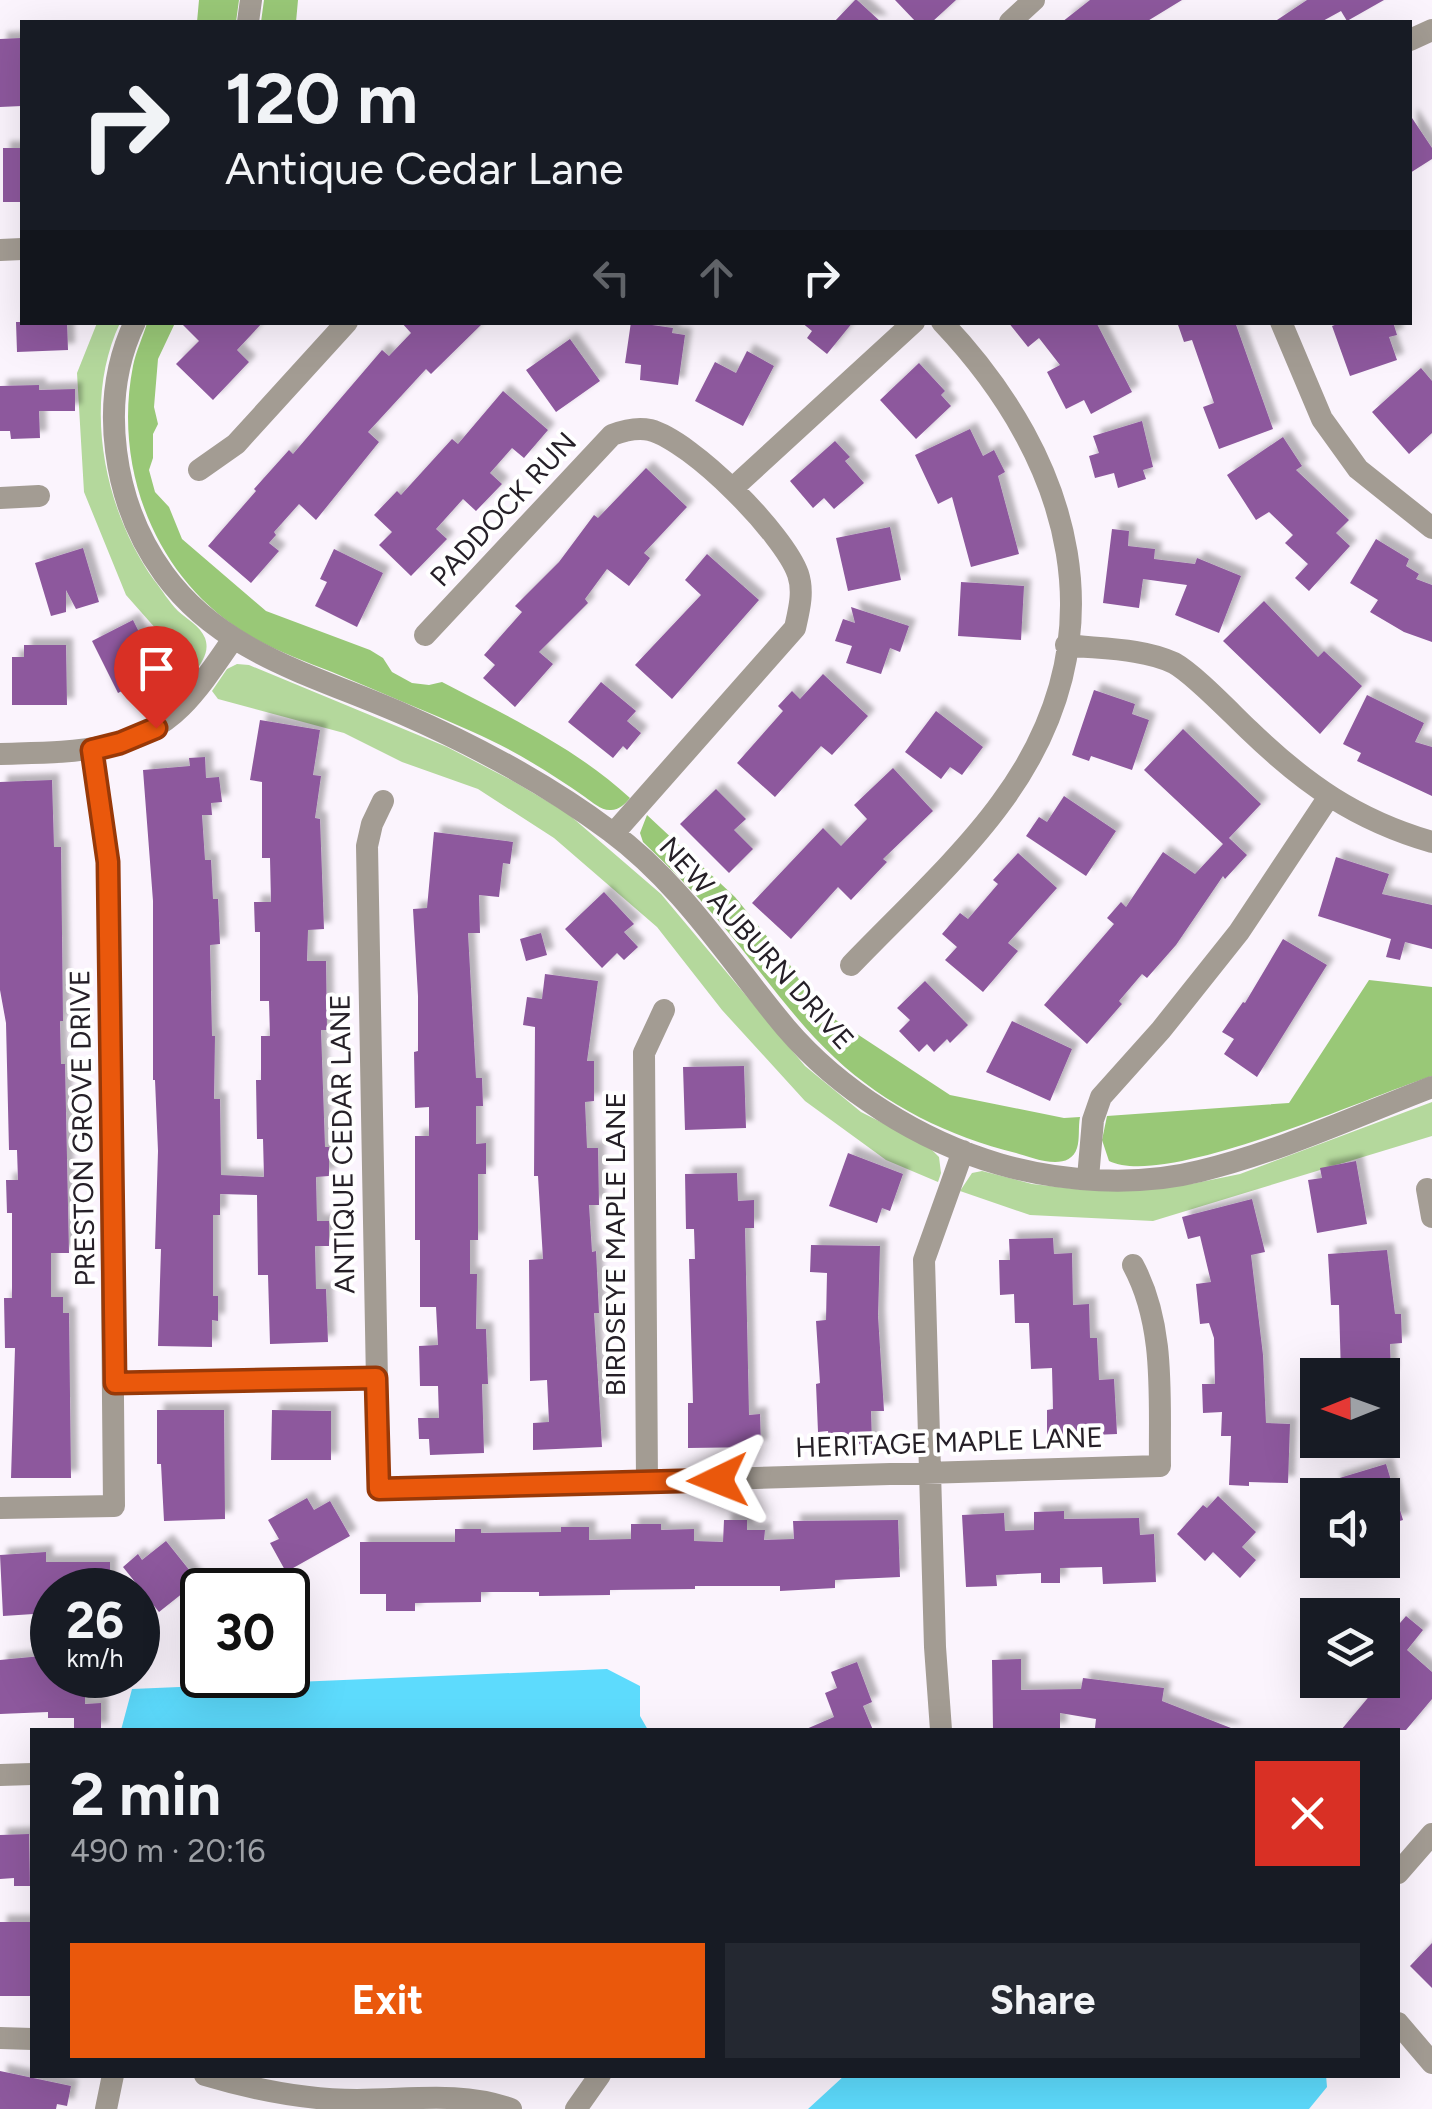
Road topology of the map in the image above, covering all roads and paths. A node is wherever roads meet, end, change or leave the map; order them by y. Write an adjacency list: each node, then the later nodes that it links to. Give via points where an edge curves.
1 (1034, 0): 2 (street)
2 (1012, 20)
3 (134, 325): 14 (street, NEW AUBURN DRIVE, via 115,388 120,478 162,572 199,615)
4 (344, 325): 8 (street, via 236,444)
5 (911, 325): 9 (street)
6 (945, 325): 15 (street, via 1005,398 1055,496 1071,598)
7 (1282, 325): 12 (street, via 1322,418 1358,469)
8 (198, 470)
9 (733, 488): 13 (street, PADDOCK RUN, via 652,430 612,435); 20 (street, via 787,550 799,576 795,628)
10 (39, 496): 11 (street)
11 (0, 498)
12 (1432, 528)
13 (425, 635)
14 (233, 639): 16 (street, via 182,707 156,728); 20 (street, NEW AUBURN DRIVE, via 484,752)
15 (1066, 645): 18 (street, via 1174,664); 22 (street, via 1036,747 1001,804)
16 (92, 750): 17 (street); 31 (street, PRESTON GROVE DRIVE, via 108,862)
17 (0, 754)
18 (1328, 798): 21 (street); 26 (street, via 1239,932 1100,1097)
19 (383, 801): 30 (street, ANTIQUE CEDAR LANE, via 367,846)
20 (614, 834): 25 (street, NEW AUBURN DRIVE, via 714,933 788,1030 832,1072 922,1133)
21 (1432, 842)
22 (852, 965)
23 (664, 1010): 33 (street, BIRDSEYE MAPLE LANE, via 644,1053)
24 (1432, 1087): 26 (street, NEW AUBURN DRIVE, via 1197,1172)
25 (963, 1151): 26 (street, NEW AUBURN DRIVE); 32 (street, via 924,1260)
26 (1088, 1178)
27 (1427, 1188): 28 (street)
28 (1432, 1217)
29 (1132, 1265): 32 (street, HERITAGE MAPLE LANE, via 1154,1318 1160,1466)
30 (376, 1378): 31 (street); 34 (street, ANTIQUE CEDAR LANE)
31 (115, 1383): 35 (street, PRESTON GROVE DRIVE, via 114,1506)
32 (931, 1473): 33 (street, HERITAGE MAPLE LANE); 36 (street)
33 (647, 1482): 34 (street, HERITAGE MAPLE LANE)
34 (379, 1489)
35 (0, 1508)
36 (942, 1728)
37 (30, 1774): 38 (street)
38 (0, 1775)
39 (1432, 1834): 40 (street)
40 (1400, 1871)
41 (1400, 2025): 44 (street)
42 (0, 2038): 43 (street)
43 (30, 2038)
44 (1432, 2063)
45 (113, 2078): 49 (street)
46 (215, 2078): 48 (street, via 262,2092)
47 (598, 2078): 51 (street)
48 (360, 2105): 50 (street, via 458,2097)
49 (106, 2109)
50 (511, 2109)
51 (576, 2109)

